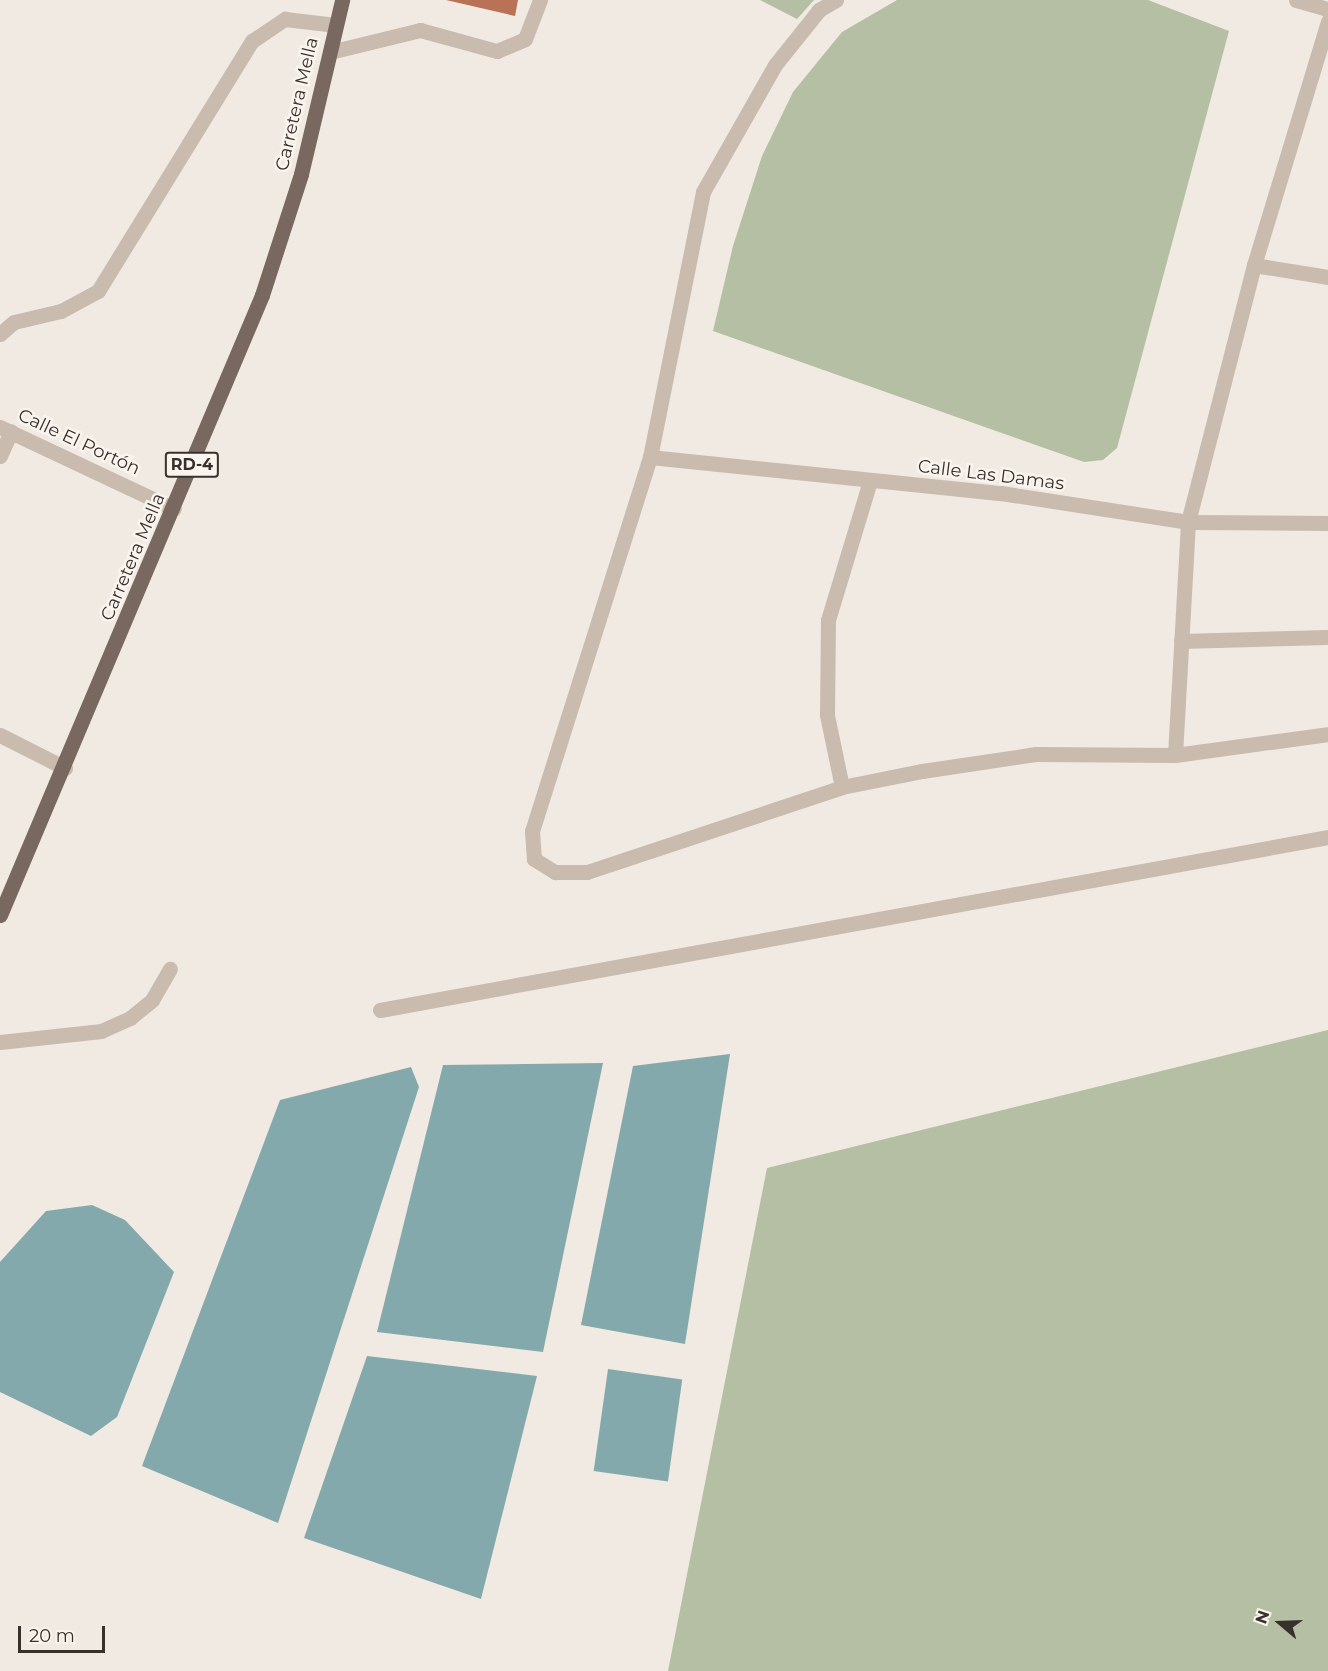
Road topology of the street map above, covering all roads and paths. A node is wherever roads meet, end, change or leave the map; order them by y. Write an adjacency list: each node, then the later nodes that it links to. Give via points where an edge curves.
1 (342, 0): 7 (main road, Carretera Mella / RD-4)
2 (540, 0): 8 (street, via 525,39 497,51 420,30)
3 (836, 0): 14 (street, via 819,10 775,65 741,116 703,192)
4 (1296, 0): 5 (street)
5 (1328, 9)
6 (1328, 21): 9 (street)
7 (336, 26): 8 (main road, Carretera Mella / RD-4); 11 (street, via 285,19 252,41 98,291 61,311 14,322)
8 (330, 52): 16 (main road, Carretera Mella / RD-4, via 301,174 262,296)
9 (1254, 265): 10 (street); 17 (street)
10 (1328, 277)
11 (0, 334)
12 (6, 429): 13 (street); 16 (street, Calle El Portón)
13 (0, 456)
14 (650, 457): 15 (street, Calle Las Damas); 25 (street, via 532,831 534,859 555,872 587,872)
15 (870, 482): 17 (street, Calle Las Damas, via 1001,493); 25 (street, via 828,620 827,715)
16 (174, 509): 24 (main road, Carretera Mella / RD-4)
17 (1188, 522): 18 (street, Calle Las Damas); 20 (street)
18 (1328, 523)
19 (1328, 637): 20 (street)
20 (1181, 641): 23 (street)
21 (1328, 734): 23 (street)
22 (0, 735): 24 (street)
23 (1175, 755): 25 (street, via 1036,754)
24 (65, 768): 27 (main road, Carretera Mella / RD-4)
25 (842, 787)
26 (1328, 837): 29 (street)
27 (0, 915)
28 (170, 969): 30 (street, via 152,1000 111,1027)
29 (380, 1010)
30 (0, 1042)

